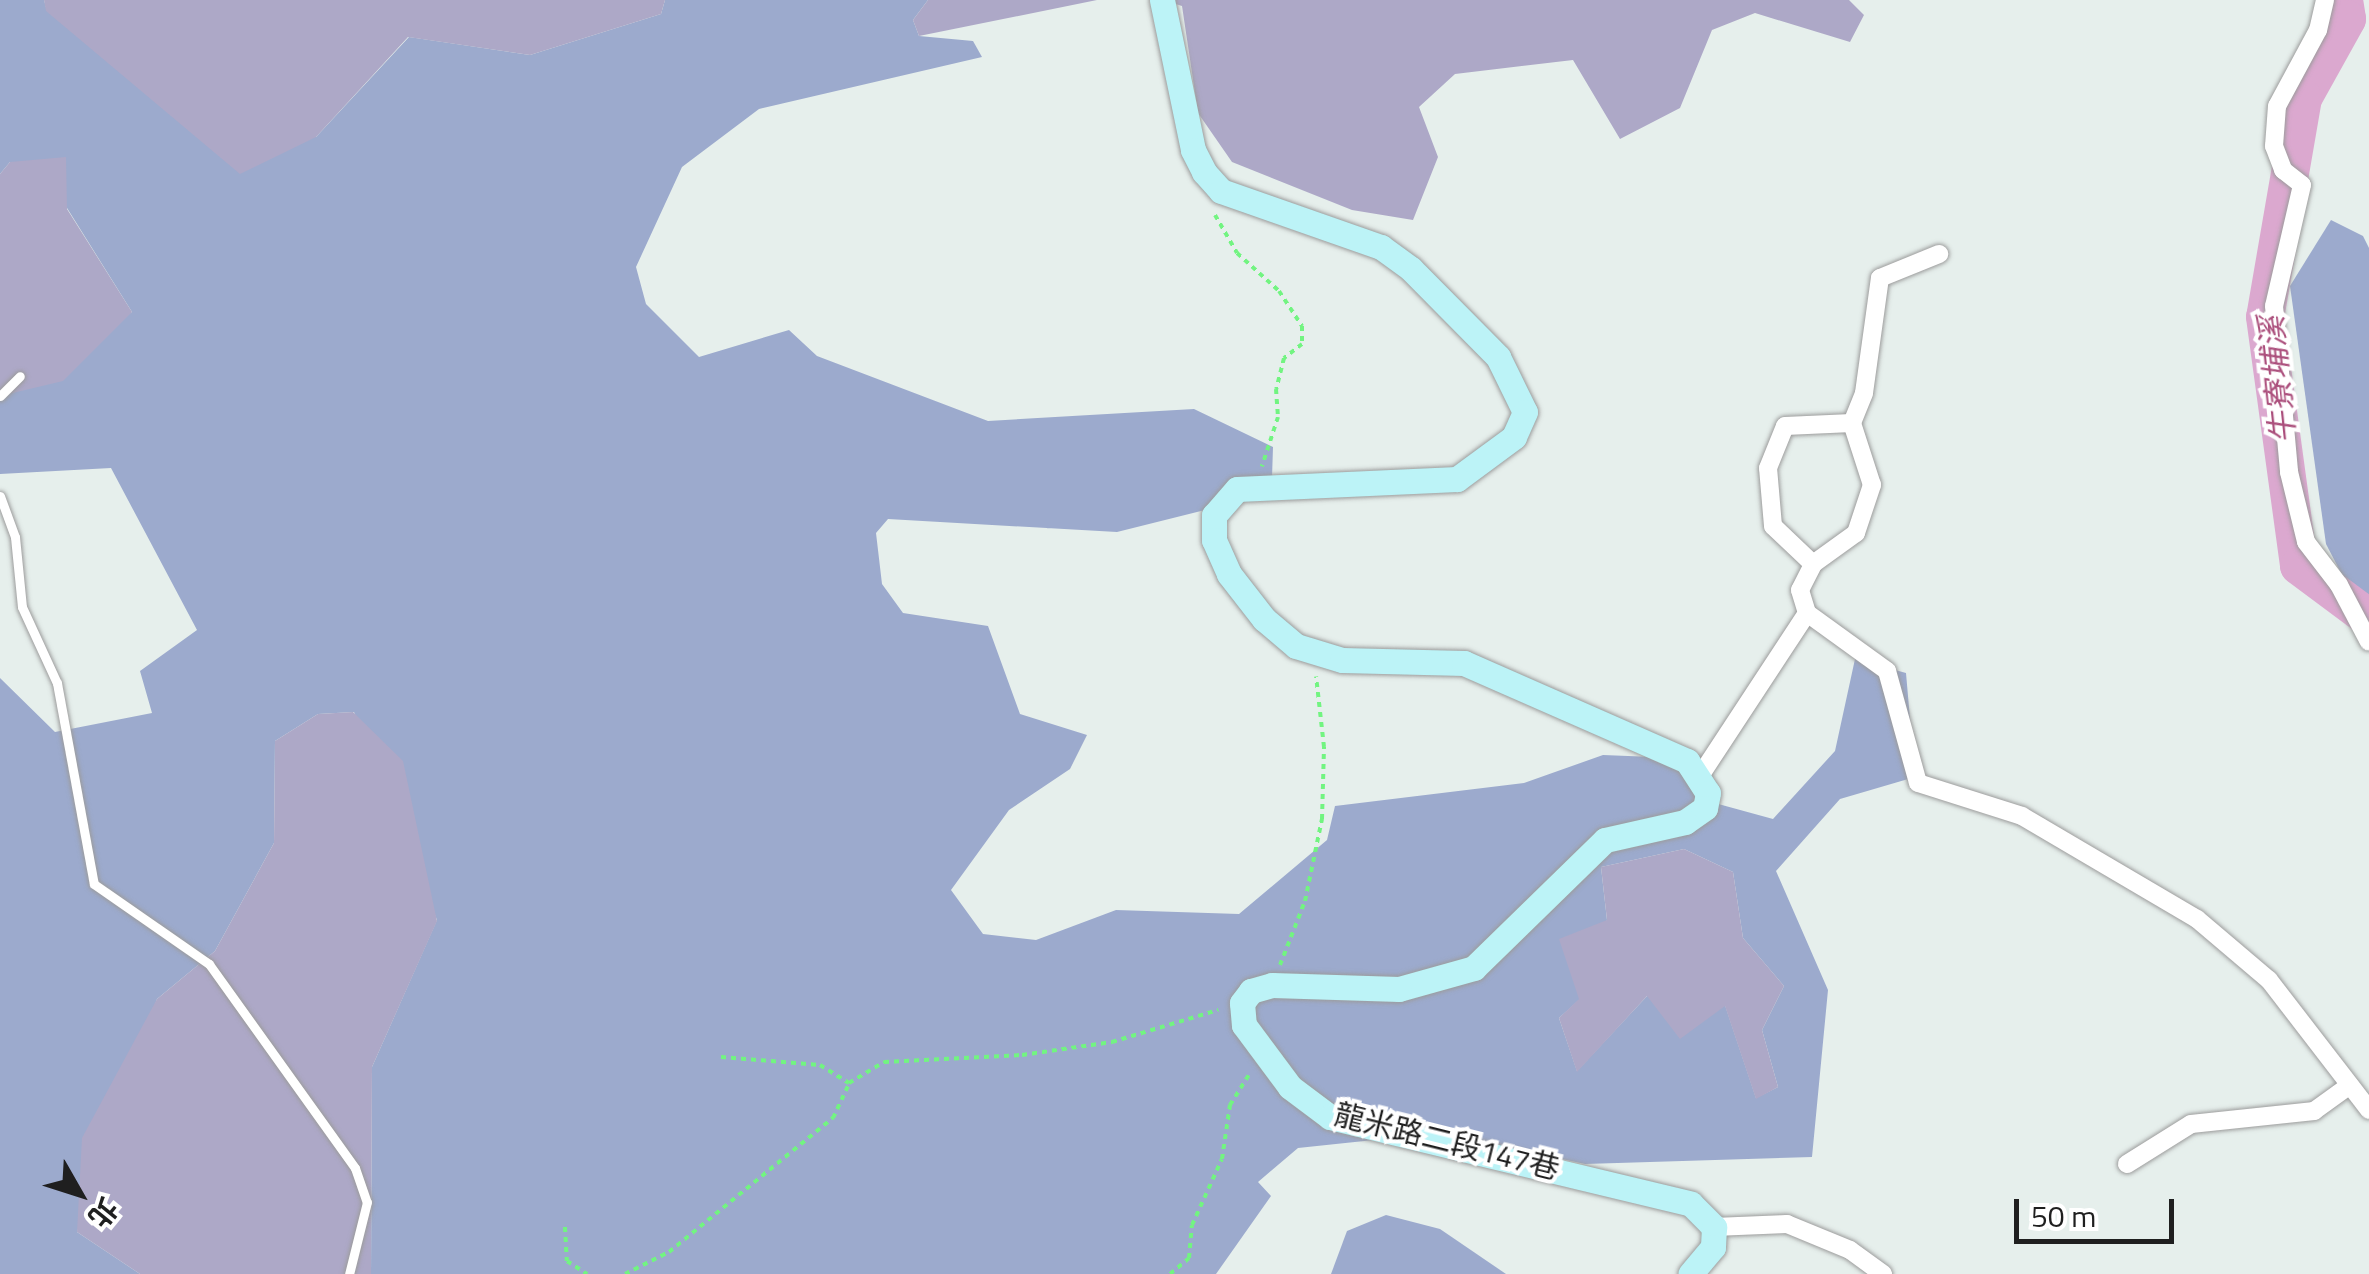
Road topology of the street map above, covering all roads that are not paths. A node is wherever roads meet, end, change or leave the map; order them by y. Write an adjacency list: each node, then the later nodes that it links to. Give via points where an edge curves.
1 (1162, 0): 11 (street, via 1193,150 1221,191 1381,247 1498,358 1525,412 1514,437 1457,480 1254,488 1222,499 1214,540 1229,574 1264,619 1313,652 1342,660 1464,663 1653,745)
2 (2325, 0): 10 (street, via 2318,30 2277,106 2274,146 2283,170 2302,185 2274,306 2289,472 2306,542 2340,586)
3 (1939, 254): 6 (street, via 1880,278 1864,394)
4 (20, 376): 5 (lane)
5 (0, 396)
6 (1852, 422): 8 (street, via 1872,485 1856,533); 8 (street, via 1784,426 1768,468 1774,526)
7 (0, 496): 16 (lane, via 15,538 22,607 56,683 94,884 209,964 355,1168 367,1202)
8 (1813, 564): 9 (street, via 1800,590)
9 (1807, 613): 11 (street); 12 (street, via 1887,670 1918,783 2022,816 2196,920 2269,980)
10 (2367, 640)
11 (1700, 776): 15 (street, 龍米路二段147巷, via 1708,793 1705,808 1685,822 1605,840 1474,968 1399,988 1272,985 1251,991 1242,1003 1244,1025 1262,1052 1290,1087 1330,1117 1665,1196 1703,1212)
12 (2350, 1085): 13 (street); 14 (street, via 2314,1111 2191,1124)
13 (2369, 1110)
14 (2127, 1164)
15 (1714, 1227): 17 (street, via 1713,1247); 18 (street, via 1787,1224 1850,1250)
16 (349, 1274)
17 (1690, 1274)
18 (1883, 1274)

